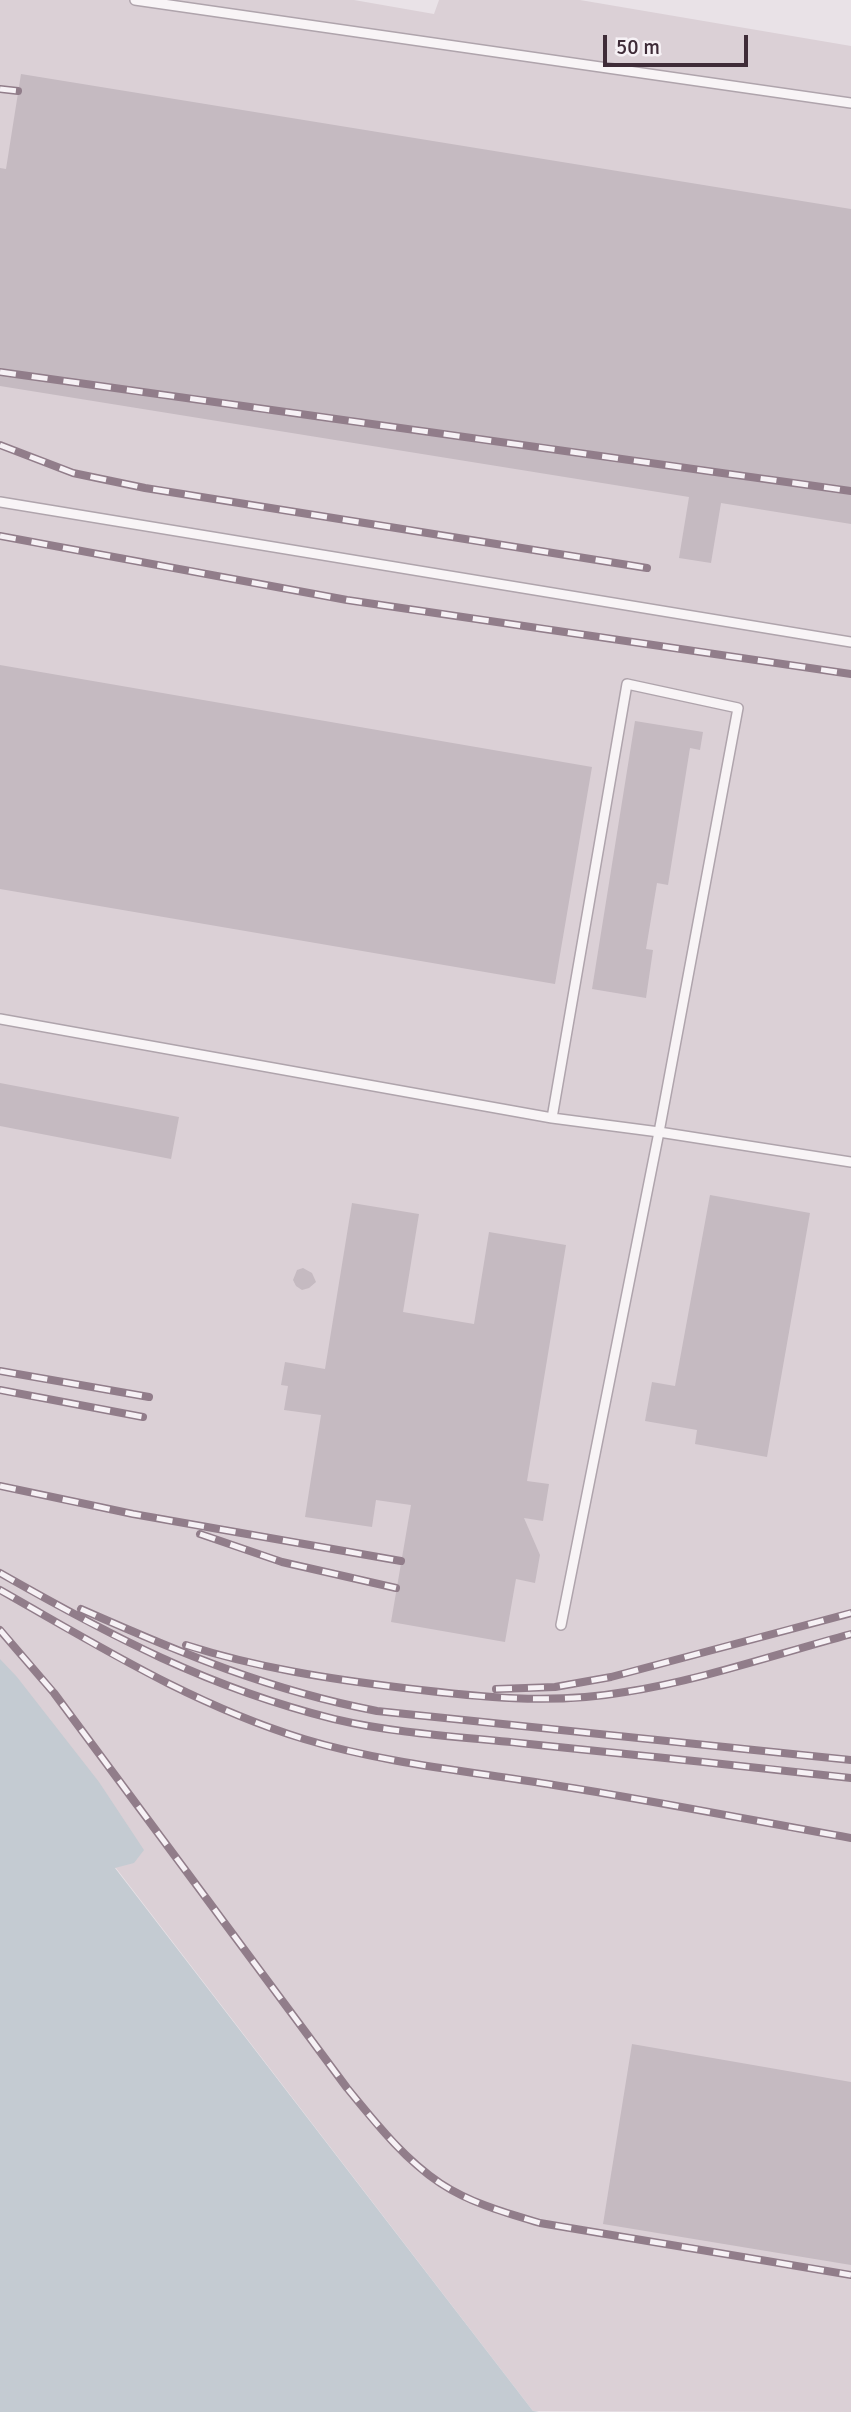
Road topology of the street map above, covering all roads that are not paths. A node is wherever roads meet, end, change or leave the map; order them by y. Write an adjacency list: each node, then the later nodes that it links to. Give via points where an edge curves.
1 (135, 0): 2 (lane)
2 (851, 103)
3 (0, 502): 4 (lane)
4 (851, 642)
5 (0, 1019): 6 (lane)
6 (552, 1118): 7 (lane); 7 (lane, via 627,684 738,708)
7 (659, 1132): 8 (lane); 9 (lane)
8 (851, 1162)
9 (561, 1625)

